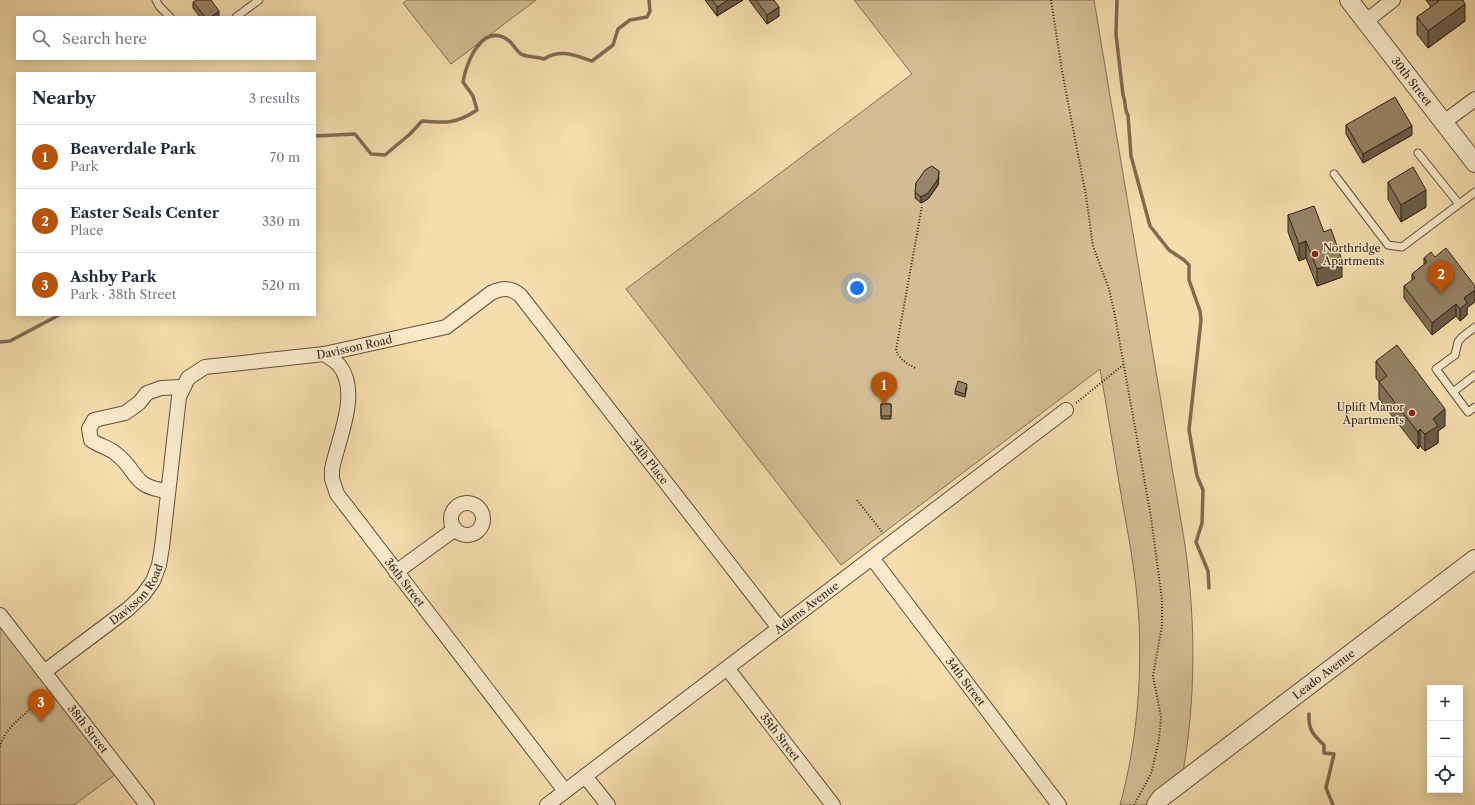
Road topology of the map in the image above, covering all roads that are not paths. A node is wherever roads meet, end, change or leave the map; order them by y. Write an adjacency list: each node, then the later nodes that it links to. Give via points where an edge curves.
1 (156, 0): 5 (lane)
2 (259, 0): 6 (lane)
3 (1349, 0): 7 (street, 30th Street)
4 (1393, 0): 7 (street)
5 (169, 16)
6 (237, 16)
7 (1366, 21): 9 (street, 30th Street)
8 (1475, 99): 9 (street)
9 (1444, 122): 11 (street, 30th Street)
10 (1418, 153): 14 (lane)
11 (1475, 162)
12 (1334, 174): 14 (lane, via 1388,245 1402,248)
13 (1475, 192): 14 (lane)
14 (1459, 204)
15 (520, 295): 17 (street, Davisson Road, via 510,290 499,289 446,327); 29 (street, 34th Place)
16 (1475, 327): 20 (lane, via 1458,342 1455,355 1436,370)
17 (324, 354): 19 (street, Davisson Road, via 205,367 188,378); 27 (street, 36th Street, via 338,365 346,377 349,390 332,479 337,494)
18 (1475, 375): 20 (lane)
19 (182, 387): 23 (street, Davisson Road); 23 (street, via 161,388 147,393 139,403 125,413 94,420 89,429 91,440 115,452 139,481 153,490)
20 (1453, 392): 21 (lane, via 1468,412)
21 (1475, 407)
22 (1066, 410): 25 (street, Adams Avenue)
23 (168, 491): 31 (street, Davisson Road, via 159,565 143,595)
24 (455, 529): 27 (street)
25 (872, 558): 29 (street, Adams Avenue); 38 (street, 34th Street)
26 (1475, 559): 39 (street, Leado Avenue, via 1161,798)
27 (396, 572): 33 (street, 36th Street)
28 (0, 615): 31 (street, 38th Street)
29 (779, 628): 30 (street, Adams Avenue)
30 (727, 668): 32 (street, Adams Avenue); 37 (street, 35th Street)
31 (44, 672): 34 (street, 38th Street)
32 (585, 776): 33 (street, Adams Avenue); 36 (street)
33 (565, 791): 35 (street, Adams Avenue)
34 (147, 805)
35 (547, 805)
36 (608, 805)
37 (833, 805)
38 (1059, 805)
39 (1156, 805)

